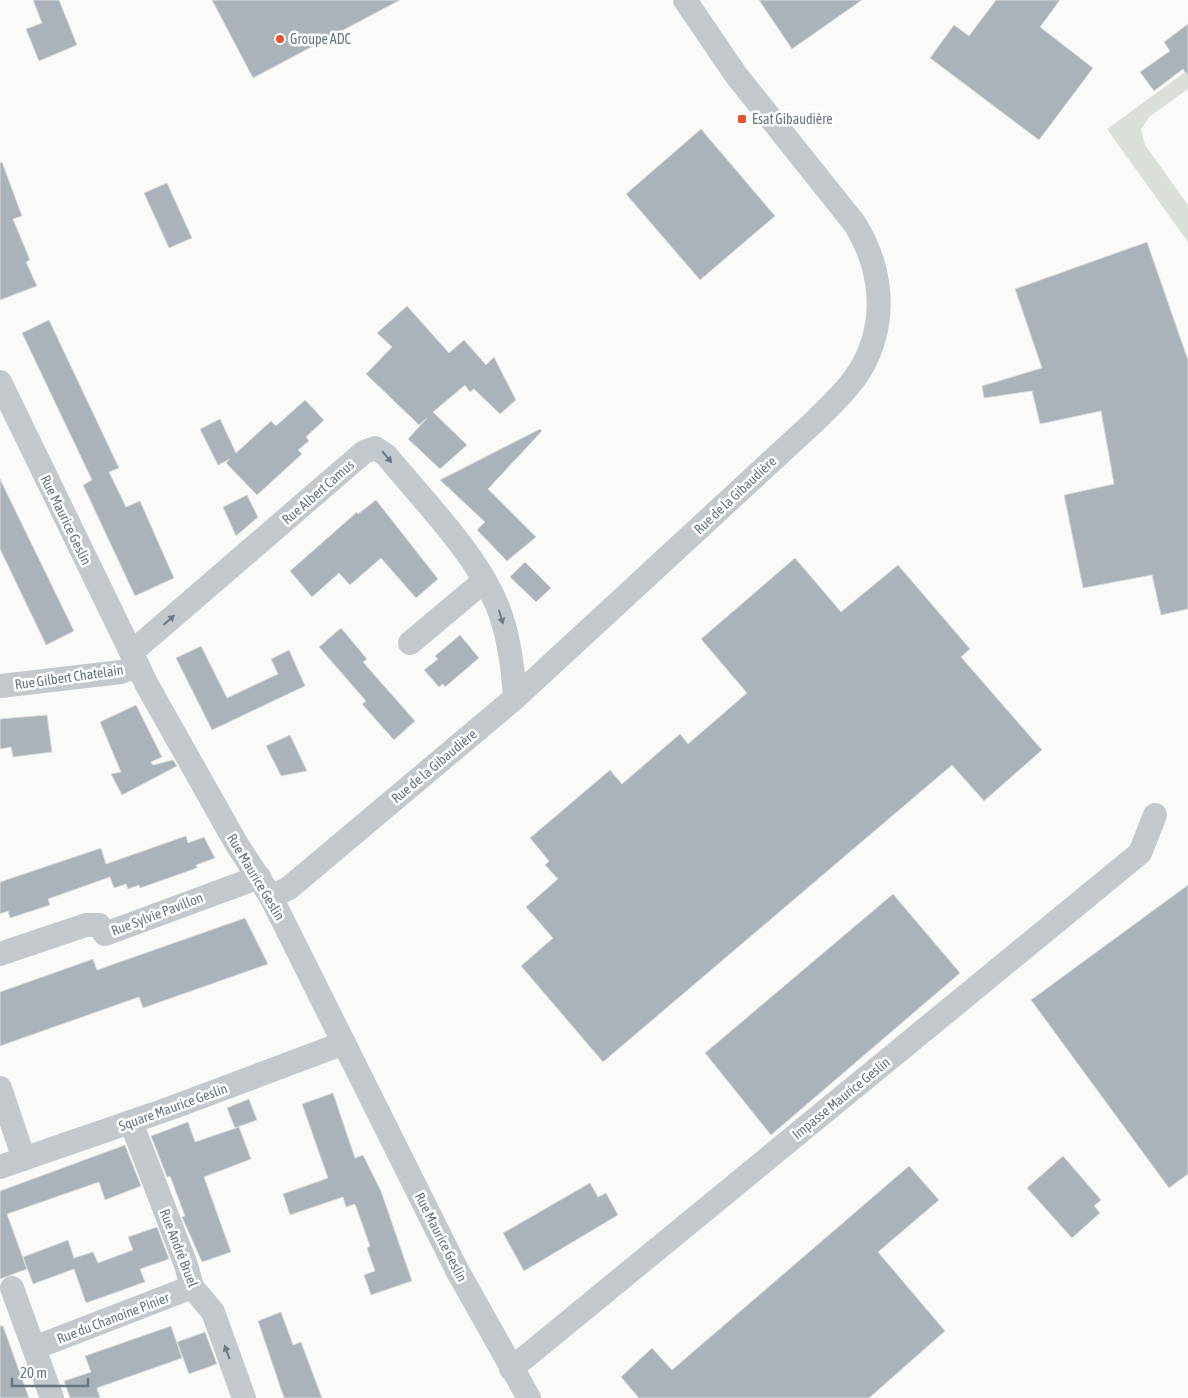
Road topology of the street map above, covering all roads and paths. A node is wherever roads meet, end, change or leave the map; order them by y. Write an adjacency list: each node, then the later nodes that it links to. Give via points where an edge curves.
1 (685, 0): 7 (street, Rue de la Gibaudière, via 736,75 866,240 879,283 874,337 852,382 814,422)
2 (0, 382): 5 (street, Rue Maurice Geslin)
3 (484, 581): 4 (street); 5 (street, Rue Albert Camus, one-way to 3, via 369,449 381,450 386,455 462,548); 7 (street, Rue Albert Camus, one-way to 7, via 497,605 507,638)
4 (410, 643)
5 (135, 659): 6 (street, Rue Gilbert Chatelain, via 120,672); 9 (street, Rue Maurice Geslin, via 217,809)
6 (0, 686)
7 (515, 698): 10 (street, Rue de la Gibaudière, via 289,888)
8 (1155, 815): 20 (street, Impasse Maurice Geslin, via 1140,853)
9 (259, 877): 10 (street, Rue Maurice Geslin); 11 (street, Rue Sylvie Pavillon, via 105,934 99,925 86,925)
10 (271, 897): 12 (street, Rue Maurice Geslin)
11 (0, 954)
12 (344, 1043): 14 (street, Square Maurice Geslin); 20 (street, Rue Maurice Geslin, via 457,1270)
13 (0, 1088): 15 (street)
14 (131, 1122): 15 (street, Square Maurice Geslin); 17 (street, Rue André Bruel)
15 (24, 1159): 16 (street, Square Maurice Geslin)
16 (0, 1168)
17 (192, 1287): 19 (street, Rue du Chanoine Pinier); 22 (street, Rue André Bruel, one-way to 17, via 213,1312)
18 (12, 1288): 19 (street)
19 (34, 1348): 21 (street)
20 (511, 1369): 23 (street, Rue Maurice Geslin)
21 (52, 1398)
22 (244, 1398)
23 (529, 1398)

